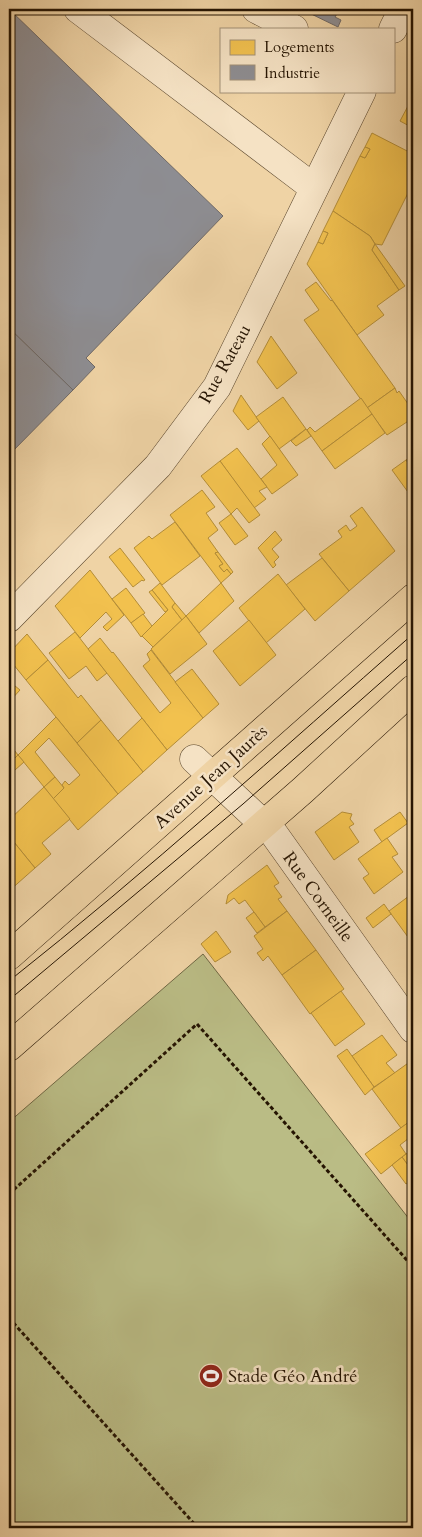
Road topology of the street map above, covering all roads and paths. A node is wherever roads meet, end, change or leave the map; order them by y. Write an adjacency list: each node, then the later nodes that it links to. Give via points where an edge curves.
1 (78, 9): 7 (street)
2 (256, 9): 4 (street)
3 (404, 9): 5 (street)
4 (292, 28)
5 (394, 28)
6 (362, 92): 7 (street, Rue Rateau)
7 (314, 188): 9 (street, Rue Rateau, via 217,387 158,466)
8 (413, 598): 11 (main road, Avenue Jean Jaurès)
9 (9, 618)
10 (413, 690): 12 (main road)
11 (202, 767): 12 (street, Rue Corneille); 13 (main road, Avenue Jean Jaurès)
12 (265, 824): 14 (street, Rue Corneille); 15 (main road)
13 (9, 956)
14 (413, 1029)
15 (9, 1047)
16 (9, 1194): 17 (path, via 197,1024)
17 (413, 1267)
18 (9, 1318): 19 (path)
19 (198, 1528)

